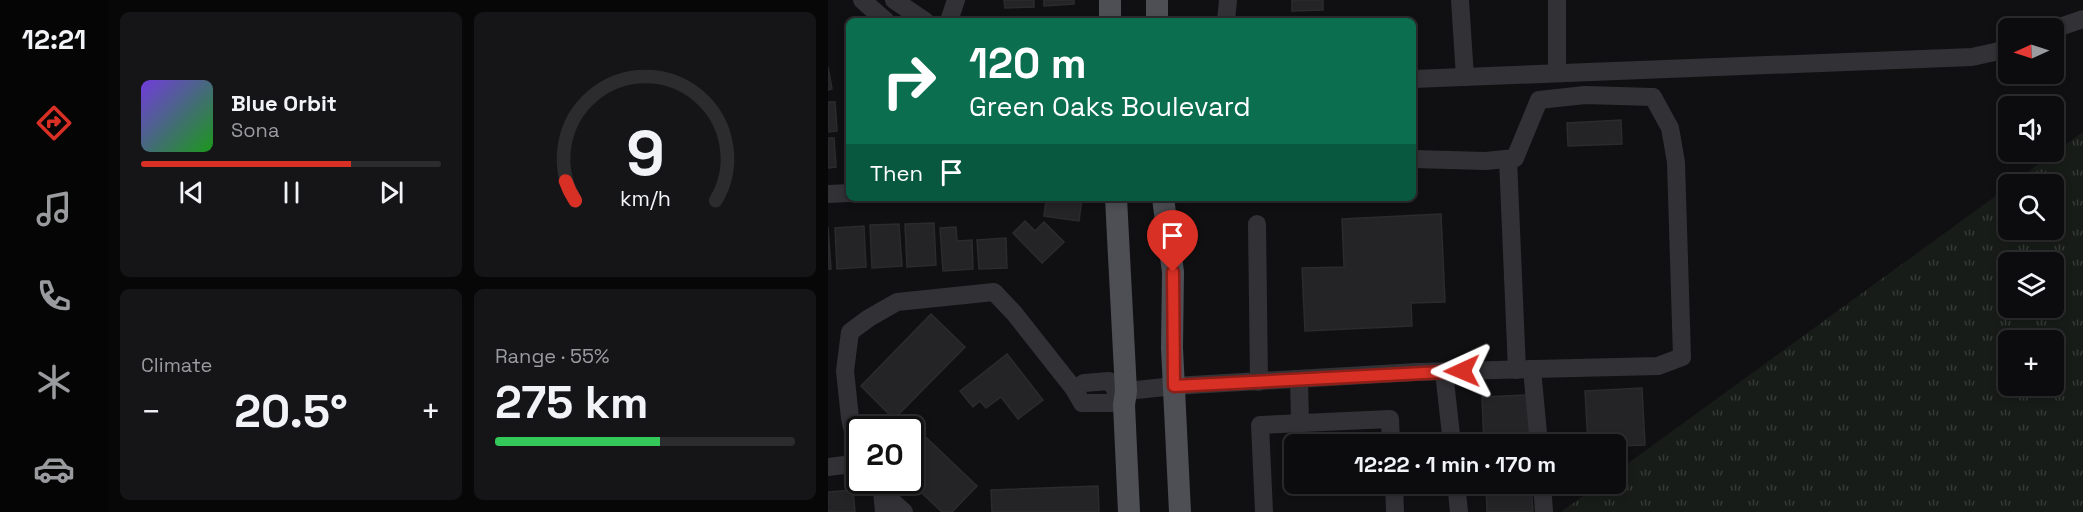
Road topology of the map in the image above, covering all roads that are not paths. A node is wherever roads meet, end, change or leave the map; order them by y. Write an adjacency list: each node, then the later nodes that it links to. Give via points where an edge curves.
1 (862, 0): 9 (street)
2 (894, 0): 10 (street)
3 (956, 0): 11 (street)
4 (1110, 0): 12 (main road)
5 (1157, 0): 13 (main road)
6 (1228, 0): 14 (street)
7 (1460, 0): 19 (street)
8 (1557, 0): 18 (street)
9 (883, 18)
10 (921, 18)
11 (950, 18)
12 (1110, 18)
13 (1158, 18)
14 (1226, 18)
15 (2083, 19): 16 (street)
16 (2064, 26)
17 (1998, 53): 18 (street, via 1972,57)
18 (1557, 73): 19 (street)
19 (1465, 77): 20 (street)
20 (1416, 79)
21 (1416, 159): 22 (street)
22 (1508, 159): 28 (street); 28 (street, via 1515,158 1539,100 1585,95 1653,97 1670,128 1676,162 1682,357 1658,366)
23 (846, 193): 24 (street)
24 (828, 194)
25 (1116, 201): 33 (main road)
26 (1163, 201): 32 (main road, via 1173,272)
27 (1257, 224): 31 (street)
28 (1524, 370): 29 (street); 38 (street)
29 (1444, 372): 30 (street); 37 (street)
30 (1299, 380): 31 (street); 35 (street)
31 (1259, 382): 32 (street)
32 (1174, 386): 33 (street); 47 (main road)
33 (1122, 391): 34 (street, via 1109,381 1084,383 1074,389 994,292 897,302 850,332 845,371); 46 (main road)
34 (850, 416)
35 (1300, 422): 36 (street, via 1390,419); 48 (street, via 1260,424)
36 (1391, 434)
37 (1451, 434)
38 (1537, 434)
39 (846, 465): 40 (street)
40 (828, 467)
41 (1394, 494): 49 (street)
42 (1457, 494): 50 (street)
43 (1543, 494): 51 (street)
44 (883, 495): 45 (street)
45 (904, 512)
46 (1129, 512)
47 (1180, 512)
48 (1264, 512)
49 (1395, 512)
50 (1459, 512)
51 (1544, 512)

